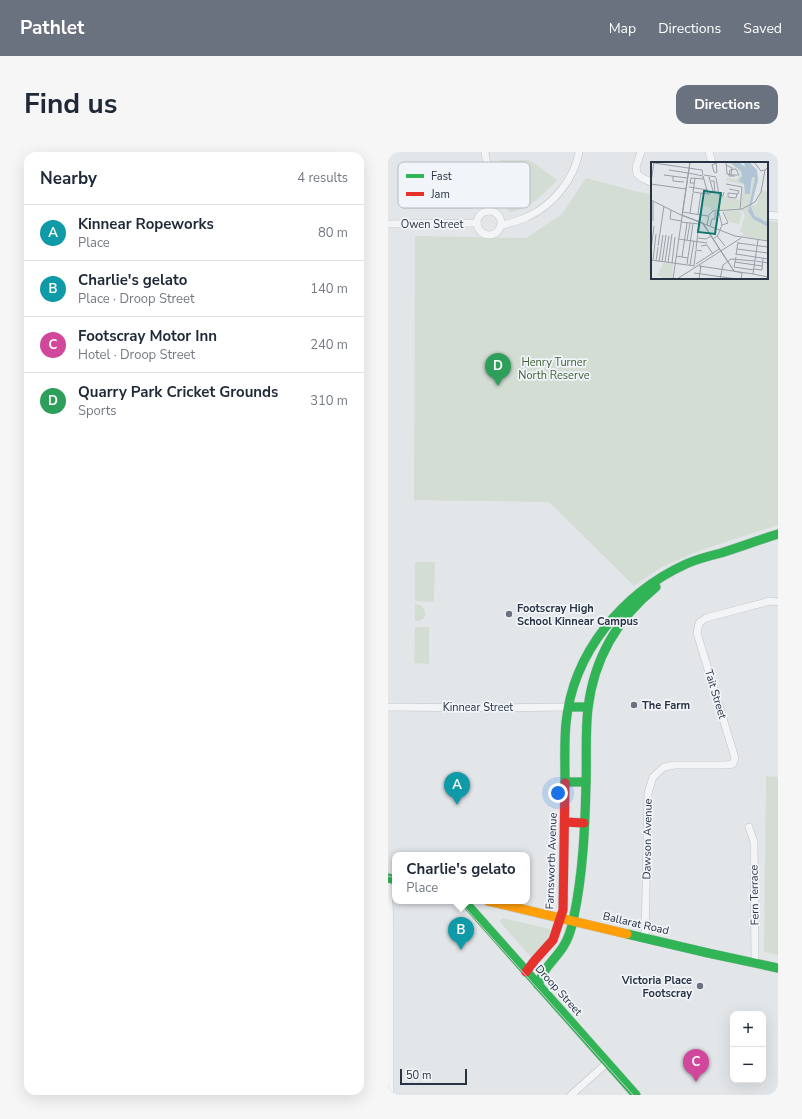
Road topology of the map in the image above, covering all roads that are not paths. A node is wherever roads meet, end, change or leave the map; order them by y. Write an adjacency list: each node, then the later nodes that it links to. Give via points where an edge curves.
1 (485, 152): 5 (street)
2 (579, 152): 13 (street, via 568,182 558,194 527,218)
3 (641, 152): 7 (street, via 636,167 637,174)
4 (709, 152): 6 (street)
5 (486, 162)
6 (712, 162)
7 (651, 182)
8 (488, 211): 11 (street, via 477,219); 13 (street, via 499,217)
9 (768, 215): 10 (street)
10 (778, 216)
11 (477, 223): 12 (street, Owen Street); 13 (street, via 479,230 486,235 498,232)
12 (388, 224)
13 (500, 226)
14 (778, 534): 15 (main road, Farnsworth Avenue)
15 (721, 552): 18 (main road, Farnsworth Avenue, via 670,571 646,586 620,608 584,658); 19 (main road, Farnsworth Avenue, via 668,579 630,612 604,651)
16 (778, 602): 20 (street, Tait Street, via 770,601 706,618 699,623 697,633 735,758)
17 (388, 707): 18 (street, Kinnear Street)
18 (568, 707): 19 (main road); 21 (main road, Farnsworth Avenue)
19 (588, 707): 22 (main road, Farnsworth Avenue)
20 (733, 764): 32 (street, Dawson Avenue, via 675,765 664,767 653,776 648,793)
21 (565, 782): 22 (main road); 23 (main road, Farnsworth Avenue)
22 (586, 782): 24 (main road, Farnsworth Avenue)
23 (565, 822): 24 (main road); 29 (main road, Farnsworth Avenue, via 564,905)
24 (584, 823): 30 (main road, Farnsworth Avenue, via 582,868)
25 (749, 827): 33 (street, Fern Terrace, via 754,842)
26 (388, 878): 31 (street)
27 (467, 904): 35 (main road, Droop Street)
28 (501, 904): 29 (main road, Ballarat Road)
29 (561, 918): 30 (main road, Ballarat Road); 35 (main road, Farnsworth Avenue, via 553,940)
30 (573, 921): 32 (main road, Ballarat Road); 36 (main road, Farnsworth Avenue, via 564,945 546,967)
31 (389, 928): 38 (street)
32 (645, 937): 33 (main road, Ballarat Road)
33 (755, 963): 34 (main road, Ballarat Road)
34 (778, 968)
35 (526, 972): 36 (main road, Droop Street)
36 (538, 985): 37 (main road, Droop Street)
37 (607, 1063): 39 (street); 40 (main road, Droop Street)
38 (390, 1095)
39 (571, 1095)
40 (636, 1095)

